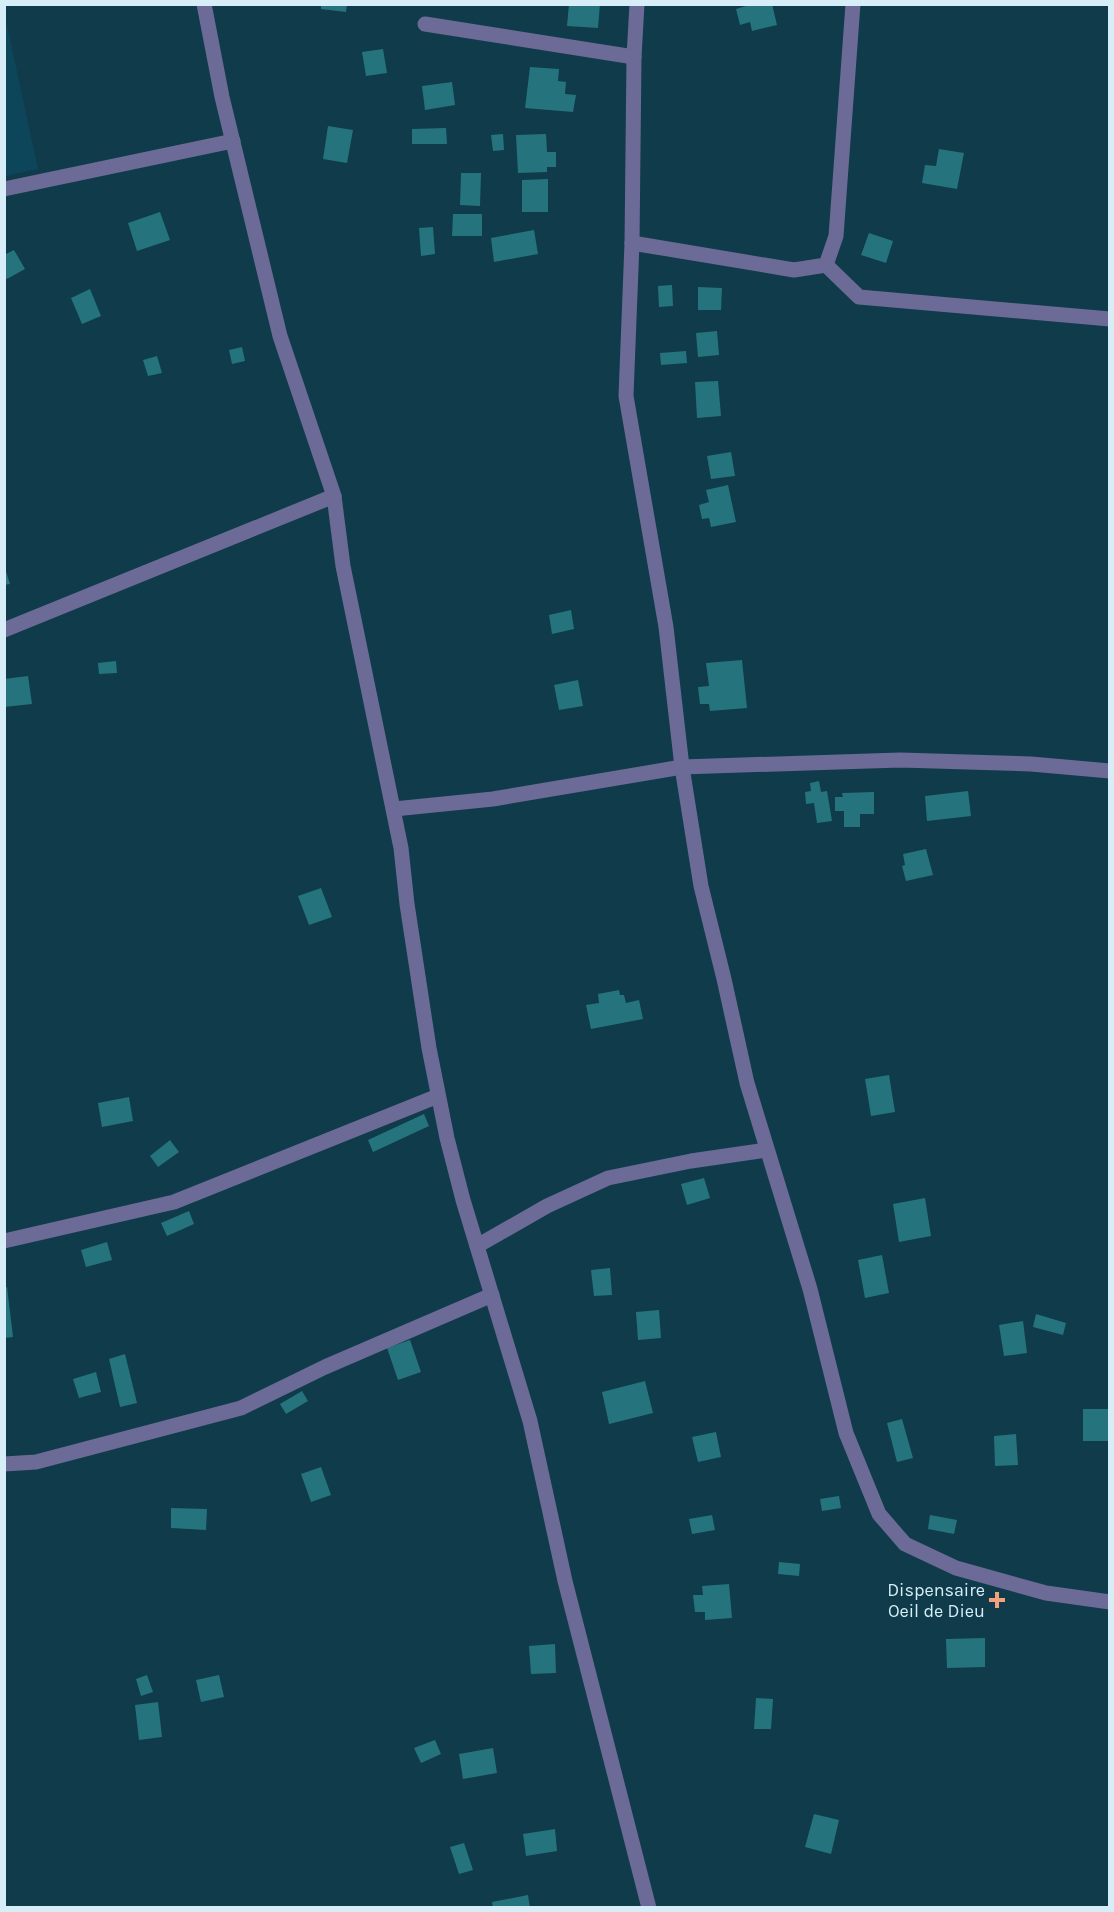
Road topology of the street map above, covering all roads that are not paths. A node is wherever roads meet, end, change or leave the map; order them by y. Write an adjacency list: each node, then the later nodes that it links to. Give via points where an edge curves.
1 (204, 4): 6 (street)
2 (637, 4): 5 (street)
3 (853, 4): 9 (street, via 836,236)
4 (425, 24): 5 (street)
5 (634, 57): 8 (street)
6 (233, 141): 7 (street); 11 (street, via 280,336)
7 (4, 189)
8 (632, 243): 9 (street, via 794,270); 13 (street, via 626,396 666,627)
9 (826, 265): 10 (street, via 859,297)
10 (1110, 319)
11 (334, 496): 12 (street); 15 (street, via 343,566)
12 (4, 630)
13 (682, 767): 14 (street, via 900,760); 15 (street, via 493,799); 17 (street, via 701,886 747,1083)
14 (1110, 771)
15 (394, 809): 16 (street)
16 (438, 1096): 18 (street, via 174,1202); 19 (street)
17 (767, 1150): 19 (street, via 608,1178 547,1206); 22 (street, via 810,1289 846,1433 879,1514 905,1544 957,1568 1046,1593)
18 (4, 1242)
19 (477, 1246): 20 (street)
20 (492, 1295): 21 (street, via 241,1407 36,1462); 23 (street, via 530,1421 565,1581)
21 (4, 1464)
22 (1110, 1602)
23 (649, 1908)

